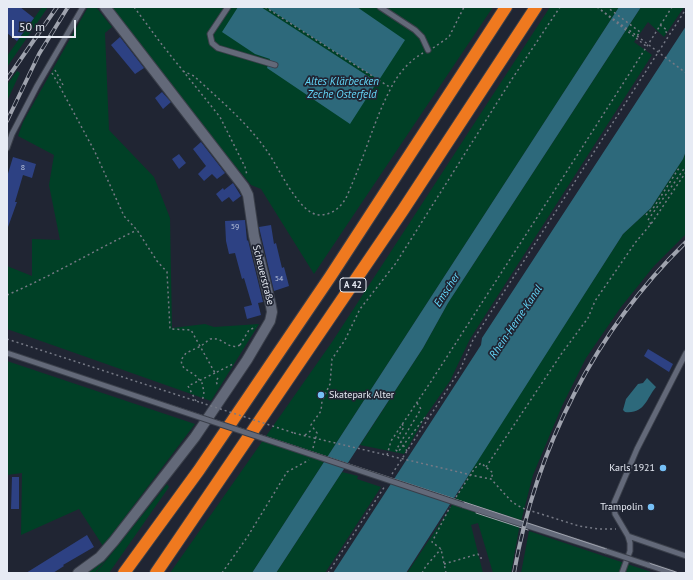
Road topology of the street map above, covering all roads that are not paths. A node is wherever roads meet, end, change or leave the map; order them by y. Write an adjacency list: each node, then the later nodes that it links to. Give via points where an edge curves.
1 (83, 7): 9 (lane, via 12,134)
2 (104, 7): 14 (street, Scheuerstraße, via 244,186 272,312 268,326 195,437 114,541)
3 (228, 7): 8 (lane, via 210,34 212,43 218,48)
4 (380, 7): 7 (lane, via 415,30 422,37)
5 (506, 7): 15 (highway, A 42, via 330,277)
6 (536, 7): 16 (highway, A 42, via 403,210)
7 (428, 50)
8 (275, 65)
9 (7, 148)
10 (7, 353): 18 (lane, bridge)
11 (686, 353): 12 (lane, via 636,449 614,503 615,514)
12 (628, 536): 13 (lane); 17 (lane, via 630,551)
13 (686, 556)
14 (78, 573)
15 (124, 573)
16 (156, 573)
17 (622, 573)
18 (672, 573)

